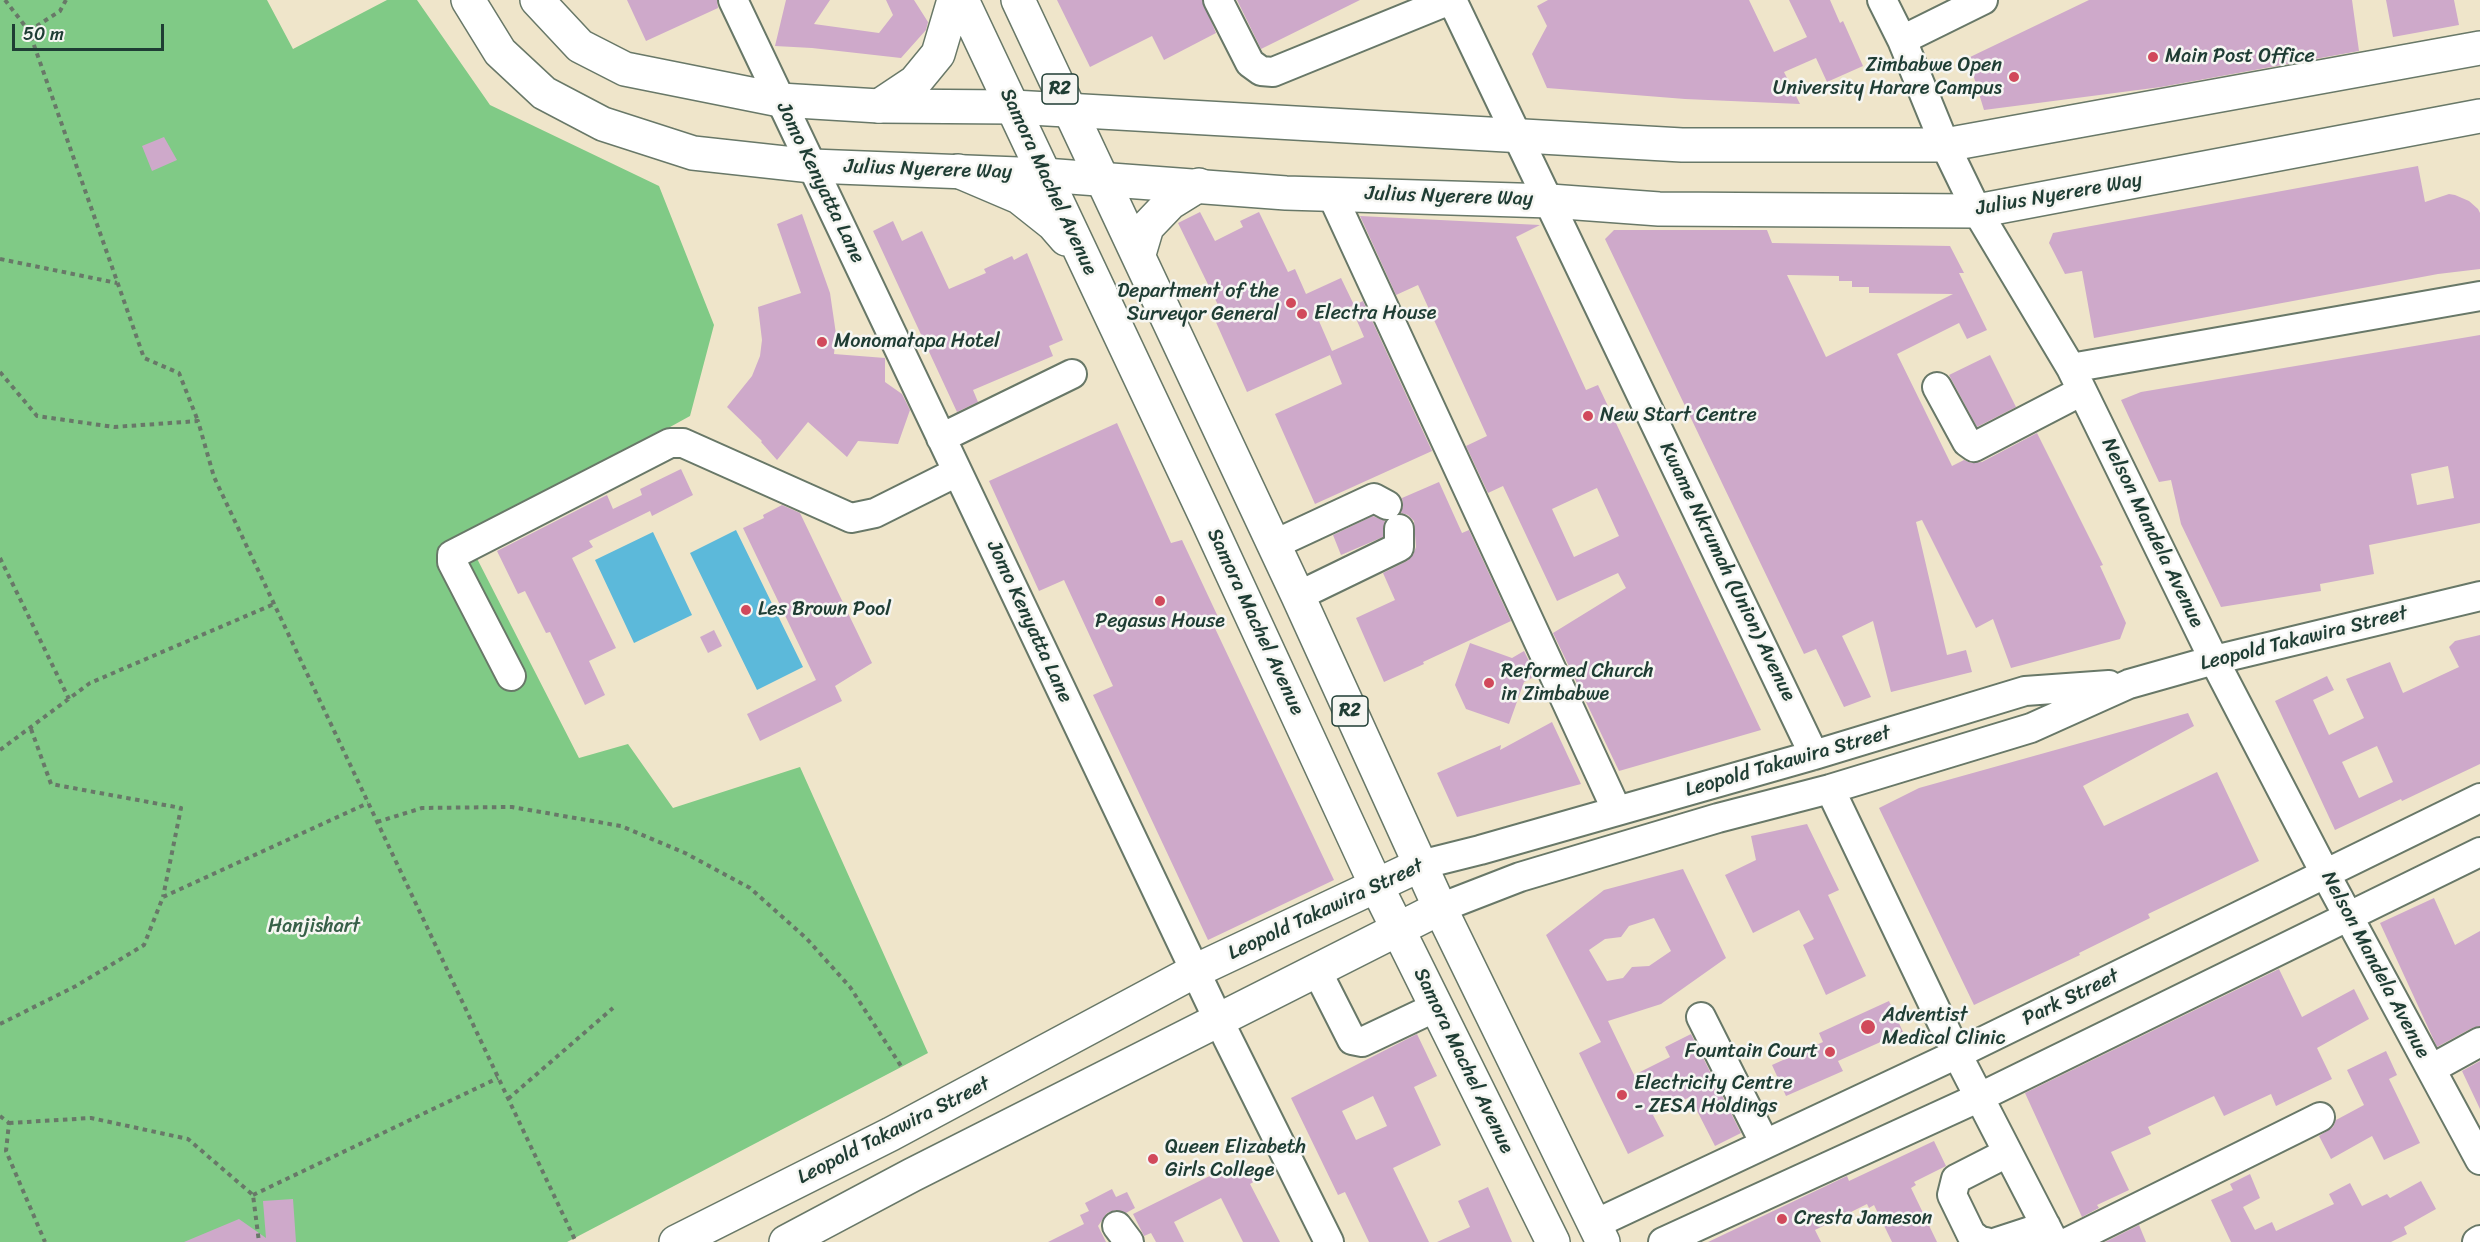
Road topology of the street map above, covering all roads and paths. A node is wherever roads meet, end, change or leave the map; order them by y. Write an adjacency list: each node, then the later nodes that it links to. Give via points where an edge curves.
1 (5, 0): 13 (path)
2 (66, 0): 13 (path, via 60,11)
3 (468, 0): 23 (main road, Julius Nyerere Way, via 500,52 544,93 603,124 693,153)
4 (537, 0): 16 (main road, via 580,46 625,69)
5 (733, 0): 16 (street, Jomo Kenyatta Lane)
6 (954, 0): 17 (main road, via 938,54 915,82)
7 (962, 0): 18 (main road, Samora Machel Avenue / R2)
8 (1018, 0): 19 (main road, R2)
9 (1218, 0): 10 (street, via 1250,63 1260,71 1273,72)
10 (1451, 0): 21 (street, Kwame Nkrumah (Union) Avenue)
11 (1882, 0): 14 (street, Nelson Mandela Avenue)
12 (1983, 0): 14 (street)
13 (29, 30): 34 (path)
14 (1902, 40): 22 (street, Nelson Mandela Avenue)
15 (2480, 48): 22 (main road)
16 (780, 100): 17 (main road); 23 (street, Jomo Kenyatta Lane)
17 (879, 106): 18 (main road)
18 (1013, 107): 19 (main road); 25 (main road, Samora Machel Avenue / R2)
19 (1070, 110): 21 (main road); 26 (main road, R2)
20 (2480, 116): 30 (main road, Julius Nyerere Way)
21 (1516, 134): 22 (main road, via 1682,145); 29 (street, Kwame Nkrumah (Union) Avenue)
22 (1945, 145): 30 (street, Nelson Mandela Avenue)
23 (812, 166): 24 (main road, Julius Nyerere Way); 41 (street, Jomo Kenyatta Lane)
24 (958, 171): 25 (main road, Julius Nyerere Way); 33 (main road, via 1019,196 1053,224)
25 (1044, 175): 26 (main road, Julius Nyerere Way); 33 (main road, Samora Machel Avenue / R2)
26 (1103, 178): 27 (main road, Julius Nyerere Way); 31 (main road, R2)
27 (1199, 185): 28 (main road, Julius Nyerere Way); 31 (main road, via 1170,202 1148,227)
28 (1331, 193): 29 (main road, Julius Nyerere Way); 58 (street)
29 (1550, 201): 30 (main road, Julius Nyerere Way, via 1659,209); 54 (street, Kwame Nkrumah (Union) Avenue)
30 (1977, 211): 38 (street, Nelson Mandela Avenue)
31 (1139, 254): 43 (main road, R2)
32 (0, 259): 34 (path)
33 (1086, 264): 63 (main road, Samora Machel Avenue / R2)
34 (118, 284): 40 (path, via 144,358 179,373)
35 (2480, 296): 38 (street)
36 (0, 372): 40 (path, via 37,416 114,427)
37 (1072, 374): 41 (street)
38 (2077, 380): 39 (street, via 1974,447 1966,442); 48 (street, Nelson Mandela Avenue)
39 (1937, 387)
40 (198, 421): 47 (path, via 214,477)
41 (941, 438): 42 (street, Jomo Kenyatta Lane)
42 (957, 472): 49 (street, via 875,513 851,518 683,442 670,443 452,555 452,562); 69 (street, Jomo Kenyatta Lane)
43 (1273, 545): 45 (main road, R2); 45 (street, via 1374,498 1393,517 1399,547)
44 (0, 558): 51 (path)
45 (1298, 596): 61 (main road, R2)
46 (2480, 596): 48 (street, Leopold Takawira Street)
47 (274, 604): 51 (path, via 90,683); 57 (path)
48 (2214, 660): 50 (street, Leopold Takawira Street); 62 (street, Nelson Mandela Avenue)
49 (511, 676)
50 (2129, 684): 54 (street, Leopold Takawira Street, via 2025,691); 55 (street, Leopold Takawira Street, via 2031,728)
51 (69, 699): 52 (path)
52 (31, 729): 53 (path); 64 (path, via 51,784 181,808)
53 (0, 750)
54 (1814, 755): 58 (street, Leopold Takawira Street)
55 (1830, 789): 65 (street, Leopold Takawira Street, via 1520,877); 76 (street)
56 (2480, 798): 62 (street, Park Street)
57 (368, 803): 59 (path); 64 (path)
58 (1617, 811): 61 (street, Leopold Takawira Street)
59 (377, 822): 77 (path, via 422,808 512,807 621,826 685,853 750,888 807,939 850,987); 79 (path)
60 (2480, 852): 66 (street)
61 (1420, 865): 63 (main road, Leopold Takawira Street); 65 (main road, R2)
62 (2326, 875): 66 (street, Nelson Mandela Avenue); 76 (street, Park Street)
63 (1376, 885): 67 (main road, Samora Machel Avenue / R2); 69 (main road, Leopold Takawira Street)
64 (163, 897): 74 (path, via 144,945 76,986)
65 (1440, 908): 67 (main road, Leopold Takawira Street); 89 (main road, R2)
66 (2348, 915): 78 (street, Nelson Mandela Avenue); 80 (street)
67 (1397, 929): 68 (main road, Leopold Takawira Street); 70 (main road, Samora Machel Avenue / R2)
68 (1316, 969): 70 (street, via 1352,1040 1362,1042); 73 (main road, Leopold Takawira Street)
69 (1195, 971): 73 (street, Jomo Kenyatta Lane); 94 (main road, Leopold Takawira Street, via 891,1134)
70 (1436, 1007): 97 (main road, Samora Machel Avenue / R2)
71 (614, 1008): 81 (path)
72 (1701, 1017): 85 (street)
73 (1218, 1019): 95 (main road, Leopold Takawira Street); 96 (street, Jomo Kenyatta Lane)
74 (0, 1024)
75 (2480, 1042): 78 (street)
76 (1958, 1054): 80 (street); 85 (street, Park Street)
77 (901, 1066)
78 (2431, 1069): 87 (street, Nelson Mandela Avenue)
79 (498, 1078): 81 (path); 88 (path)
80 (1980, 1097): 86 (street); 98 (street)
81 (508, 1099): 93 (path)
82 (0, 1116): 84 (path)
83 (2320, 1118): 90 (street)
84 (9, 1123): 88 (path, via 91,1118 188,1139); 91 (path, via 6,1151)
85 (1765, 1144): 89 (street, Park Street)
86 (2007, 1153): 90 (street); 99 (street, via 1956,1179 1952,1195 1971,1234)
87 (2480, 1160)
88 (253, 1195): 92 (path)
89 (1599, 1233)
90 (2054, 1238): 100 (street)
91 (45, 1242)
92 (259, 1242)
93 (576, 1242)
94 (676, 1242)
95 (786, 1242)
96 (1329, 1242)
97 (1552, 1242)
98 (1663, 1242)
99 (1986, 1242)
100 (1997, 1242)

